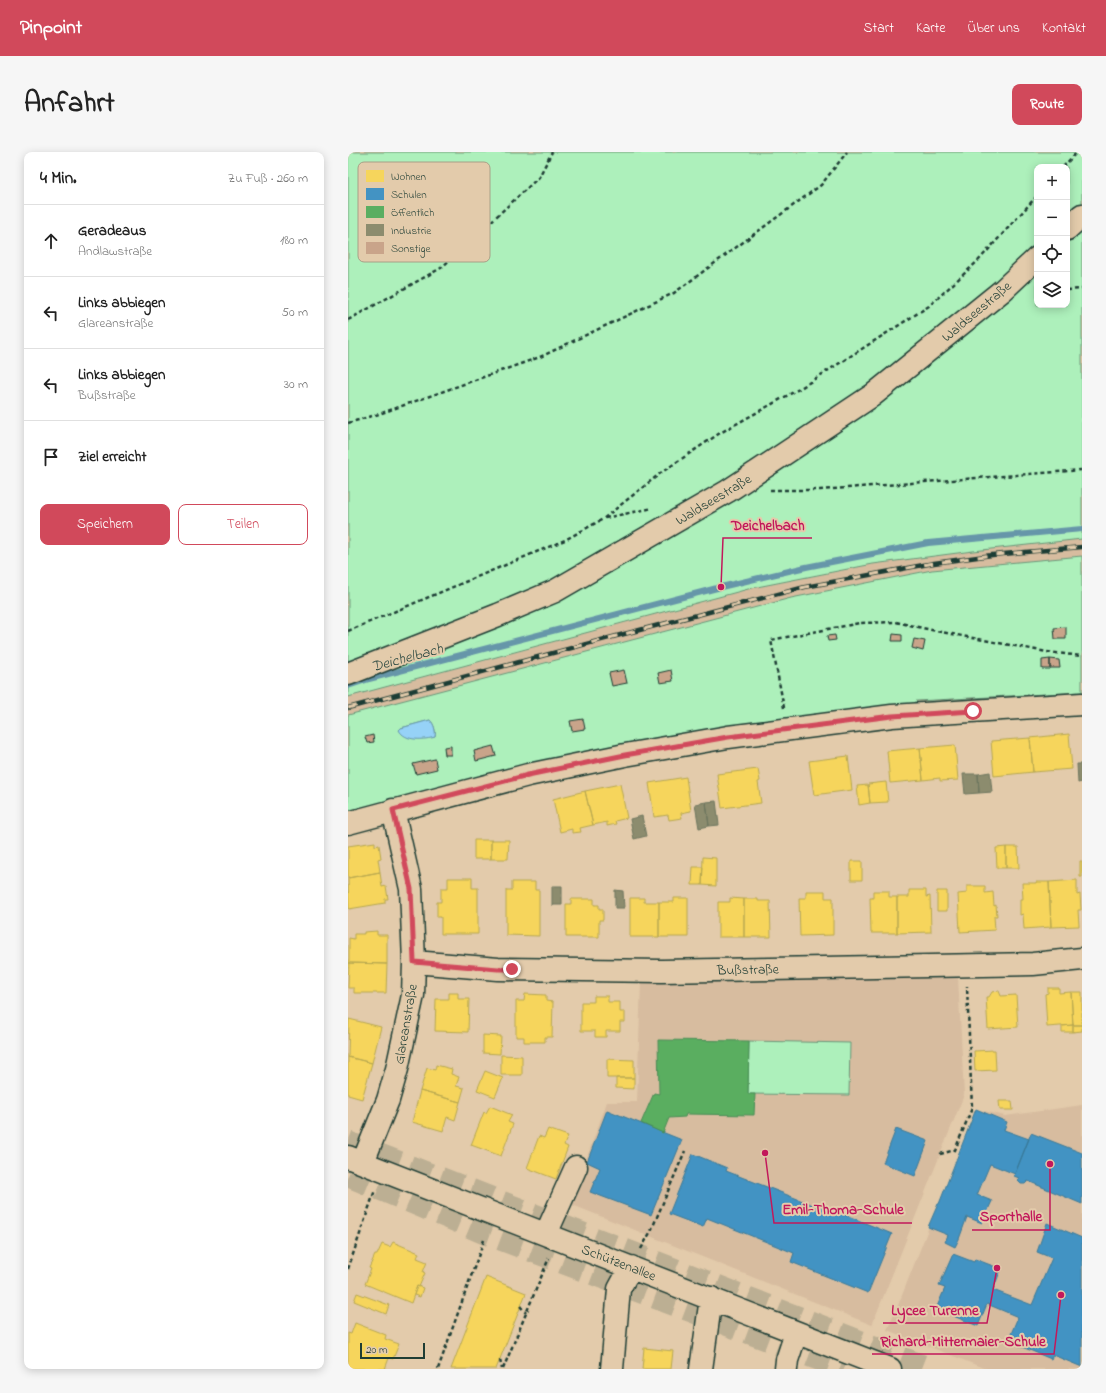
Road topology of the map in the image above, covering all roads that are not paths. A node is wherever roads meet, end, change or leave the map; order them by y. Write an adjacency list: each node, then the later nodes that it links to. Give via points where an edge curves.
1 (1082, 215): 2 (street)
2 (1070, 226)
3 (1034, 261): 4 (street, Waldseestraße, via 1003,290 873,395 728,491 555,591)
4 (348, 674)
5 (1082, 704): 6 (street, via 892,716 728,737 528,775)
6 (393, 810): 7 (street); 9 (street, Glareanstraße, via 411,889)
7 (348, 823)
8 (1082, 959): 9 (street, Bußstraße, via 1033,964 662,970 498,969)
9 (414, 962): 10 (street, Glareanstraße, via 413,995 397,1068)
10 (364, 1163): 12 (street, Schützenallee)
11 (576, 1167): 12 (street)
12 (551, 1236): 13 (street, Schützenallee)
13 (631, 1267): 14 (street, Schützenallee); 16 (street, via 619,1289)
14 (710, 1298): 15 (street, Schützenallee); 17 (street)
15 (796, 1333): 18 (street); 19 (street, Schützenallee)
16 (612, 1369)
17 (701, 1369)
18 (786, 1369)
19 (890, 1369)

